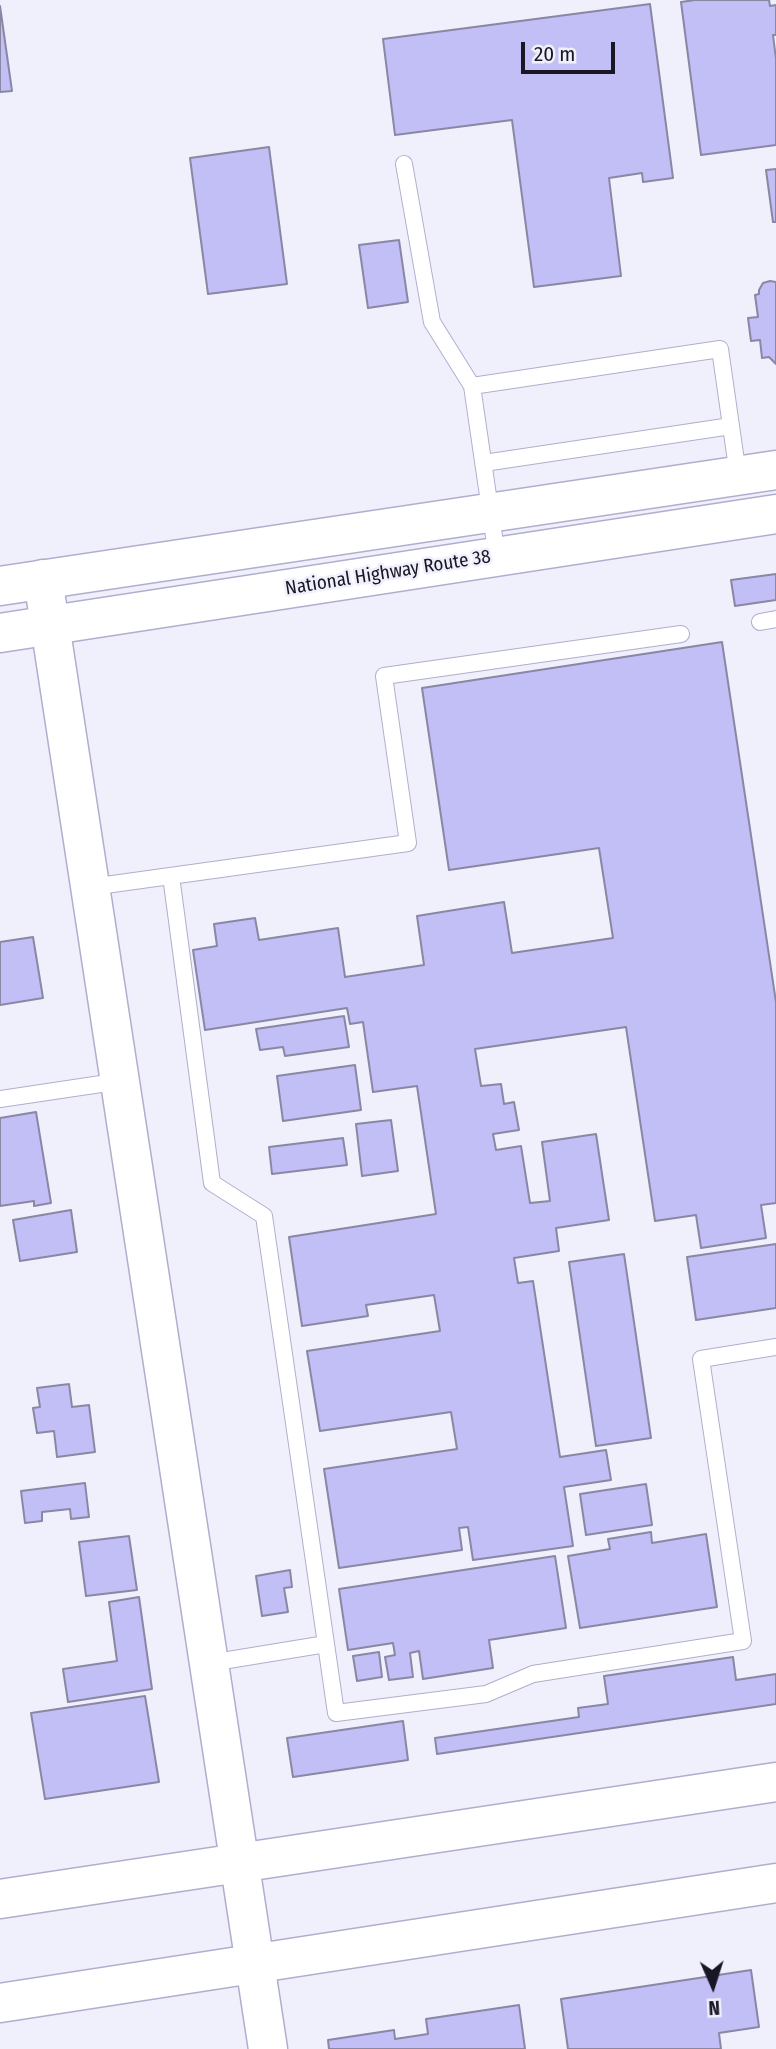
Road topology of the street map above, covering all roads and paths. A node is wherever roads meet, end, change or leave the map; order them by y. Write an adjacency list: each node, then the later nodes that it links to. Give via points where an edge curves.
1 (404, 164): 2 (lane, via 432,322)
2 (472, 386): 3 (lane, via 720,349); 4 (lane)
3 (731, 426): 4 (lane); 6 (lane)
4 (484, 463): 7 (lane)
5 (776, 470): 6 (main road)
6 (738, 475): 7 (main road)
7 (491, 512): 9 (lane); 10 (main road)
8 (776, 514): 9 (main road, National Highway Route 38)
9 (497, 557): 12 (main road, National Highway Route 38)
10 (43, 579): 11 (main road); 12 (main road)
11 (0, 586)
12 (51, 625): 13 (main road, National Highway Route 38); 16 (main road)
13 (0, 633)
14 (681, 634): 15 (lane, via 384,676 408,843)
15 (171, 876): 16 (lane); 20 (lane, via 212,1183 264,1216)
16 (91, 887): 17 (main road)
17 (121, 1081): 18 (lane); 21 (main road)
18 (0, 1099)
19 (776, 1346): 20 (lane, via 701,1359 743,1640 533,1674 486,1694 336,1713)
20 (326, 1644): 21 (lane)
21 (209, 1663): 23 (main road)
22 (776, 1782): 23 (main road)
23 (240, 1863): 25 (main road); 26 (main road)
24 (776, 1883): 26 (main road)
25 (0, 1899)
26 (255, 1964): 27 (main road); 28 (main road)
27 (0, 2003)
28 (268, 2049)

